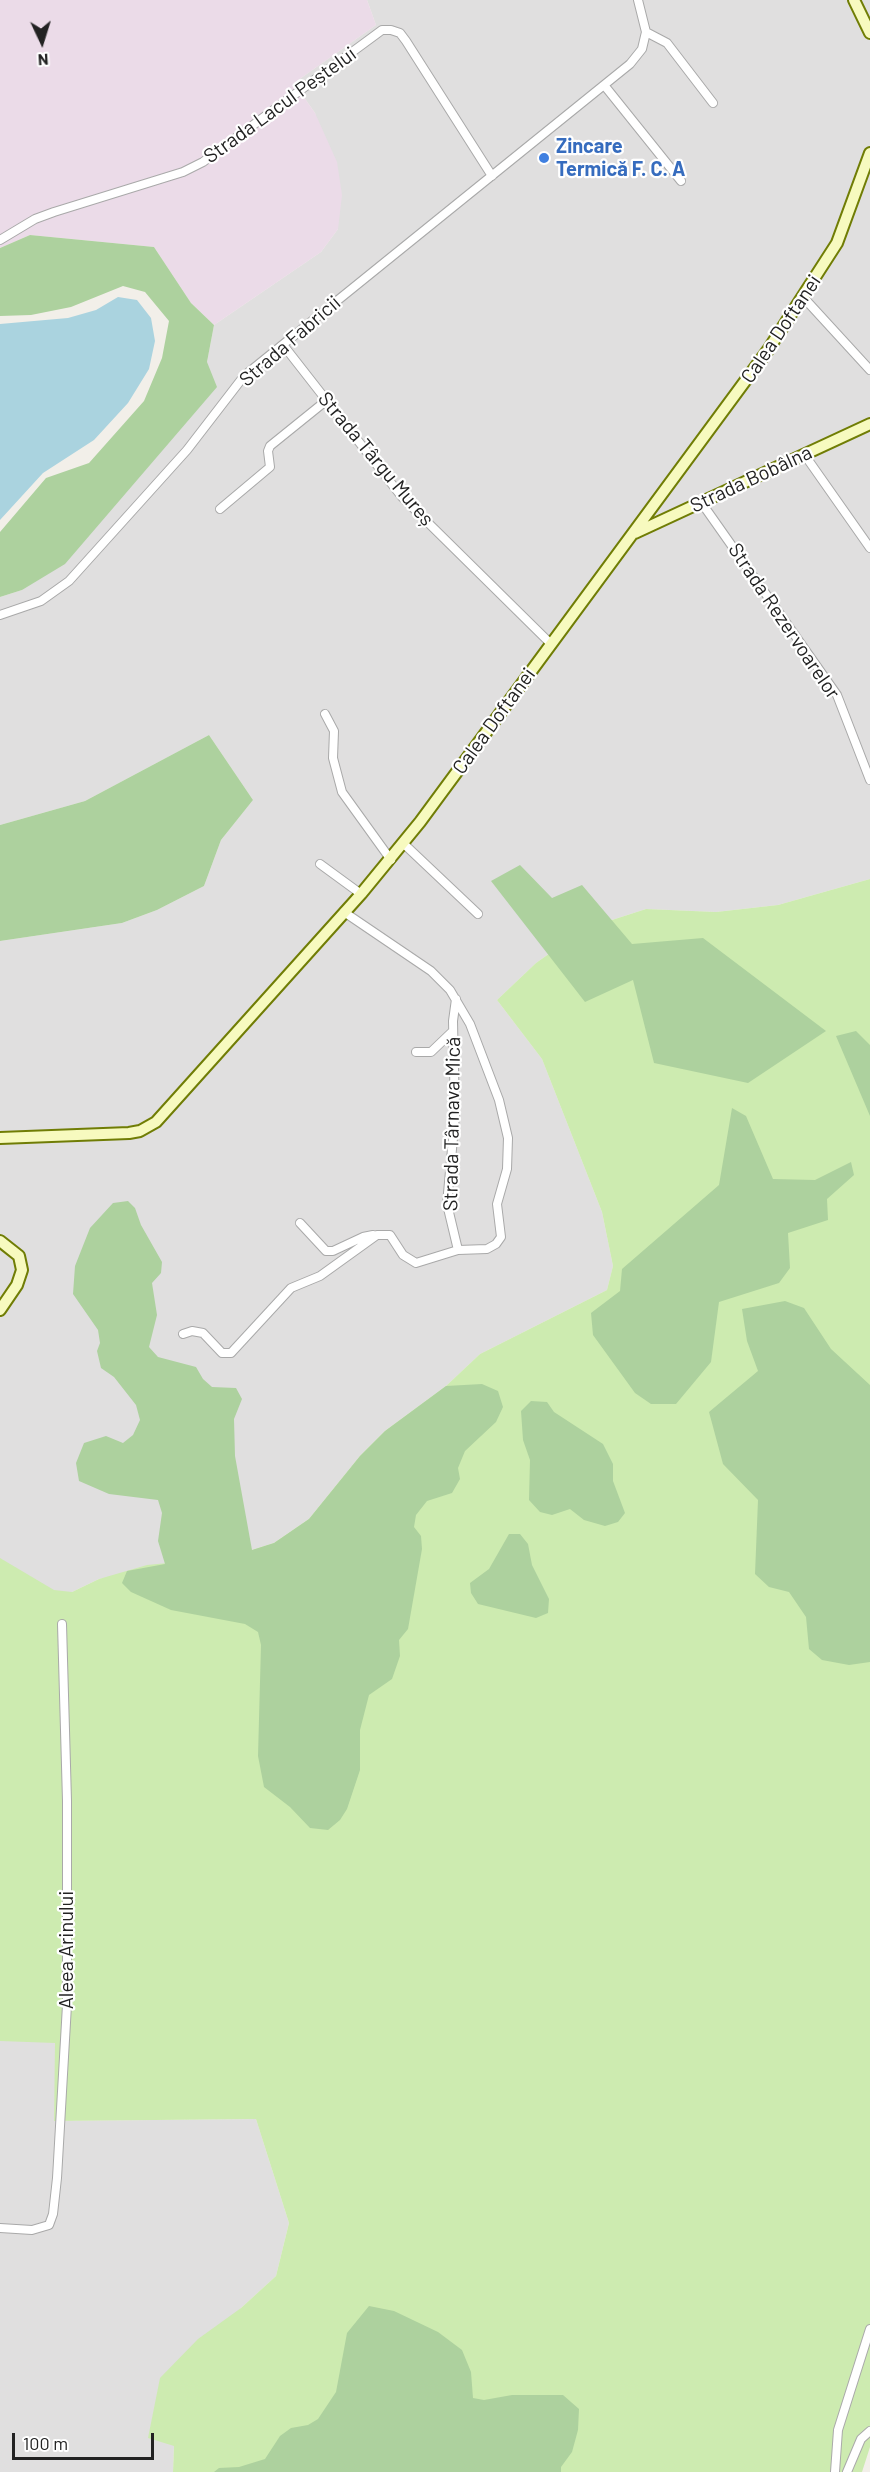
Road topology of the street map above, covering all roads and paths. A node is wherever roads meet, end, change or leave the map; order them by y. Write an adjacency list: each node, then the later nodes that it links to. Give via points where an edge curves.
1 (638, 0): 3 (street)
2 (854, 0): 4 (main road)
3 (646, 32): 5 (street, Strada Fabricii, via 636,57); 6 (street, via 667,43)
4 (870, 33)
5 (604, 85): 8 (street, Strada Fabricii); 9 (street)
6 (712, 103)
7 (870, 153): 11 (main road, Calea Doftanei, via 837,243)
8 (492, 176): 10 (street, Strada Lacul Peștelui, via 406,40 400,33 382,30 203,162 183,172 35,219); 12 (street, Strada Fabricii, via 288,338)
9 (681, 181)
10 (0, 240)
11 (804, 298): 13 (street); 19 (main road, Calea Doftanei)
12 (284, 346): 14 (street, Strada Târgu Mureș); 21 (street, Strada Fabricii, via 244,376 187,450 69,581 41,601)
13 (870, 370)
14 (327, 400): 18 (street, via 270,446 270,467); 22 (street, Strada Târgu Mureș, via 402,496)
15 (870, 424): 16 (main road, Strada Bobâlna)
16 (804, 454): 17 (main road, Strada Bobâlna); 20 (street)
17 (701, 502): 19 (main road, Strada Bobâlna); 24 (street, Strada Rezervoarelor, via 837,695)
18 (220, 509)
19 (632, 534): 22 (main road, Calea Doftanei)
20 (870, 548)
21 (0, 615)
22 (550, 643): 25 (main road, Calea Doftanei)
23 (325, 714): 26 (street, via 334,731 333,758 342,792)
24 (870, 780)
25 (404, 844): 26 (main road, Calea Doftanei); 30 (street)
26 (391, 860): 28 (main road, Calea Doftanei)
27 (320, 864): 28 (street)
28 (361, 894): 29 (main road, Calea Doftanei)
29 (344, 912): 31 (street, via 431,971); 34 (main road, Calea Doftanei, via 156,1122 129,1133)
30 (478, 914)
31 (456, 999): 32 (street, Strada Târnava Mică); 38 (street, via 470,1024 499,1100 509,1154 497,1204 501,1237 487,1249)
32 (453, 1031): 33 (street, via 431,1052); 38 (street, Strada Târnava Mică, via 455,1116 447,1204)
33 (416, 1052)
34 (0, 1138)
35 (300, 1223): 36 (street, via 326,1251)
36 (377, 1235): 38 (street, via 390,1235 403,1255 416,1263); 40 (street, via 320,1276 291,1287 231,1353 222,1353 203,1333)
37 (0, 1241): 39 (main road, via 19,1256 22,1270)
38 (458, 1250)
39 (0, 1310)
40 (183, 1334)
41 (62, 1624): 42 (street, Aleea Arinului, via 67,2005 57,2178 49,2225 32,2230)
42 (0, 2228)
43 (870, 2329): 45 (street, via 838,2430)
44 (870, 2431): 46 (street, via 861,2439)
45 (835, 2472)
46 (847, 2472)

